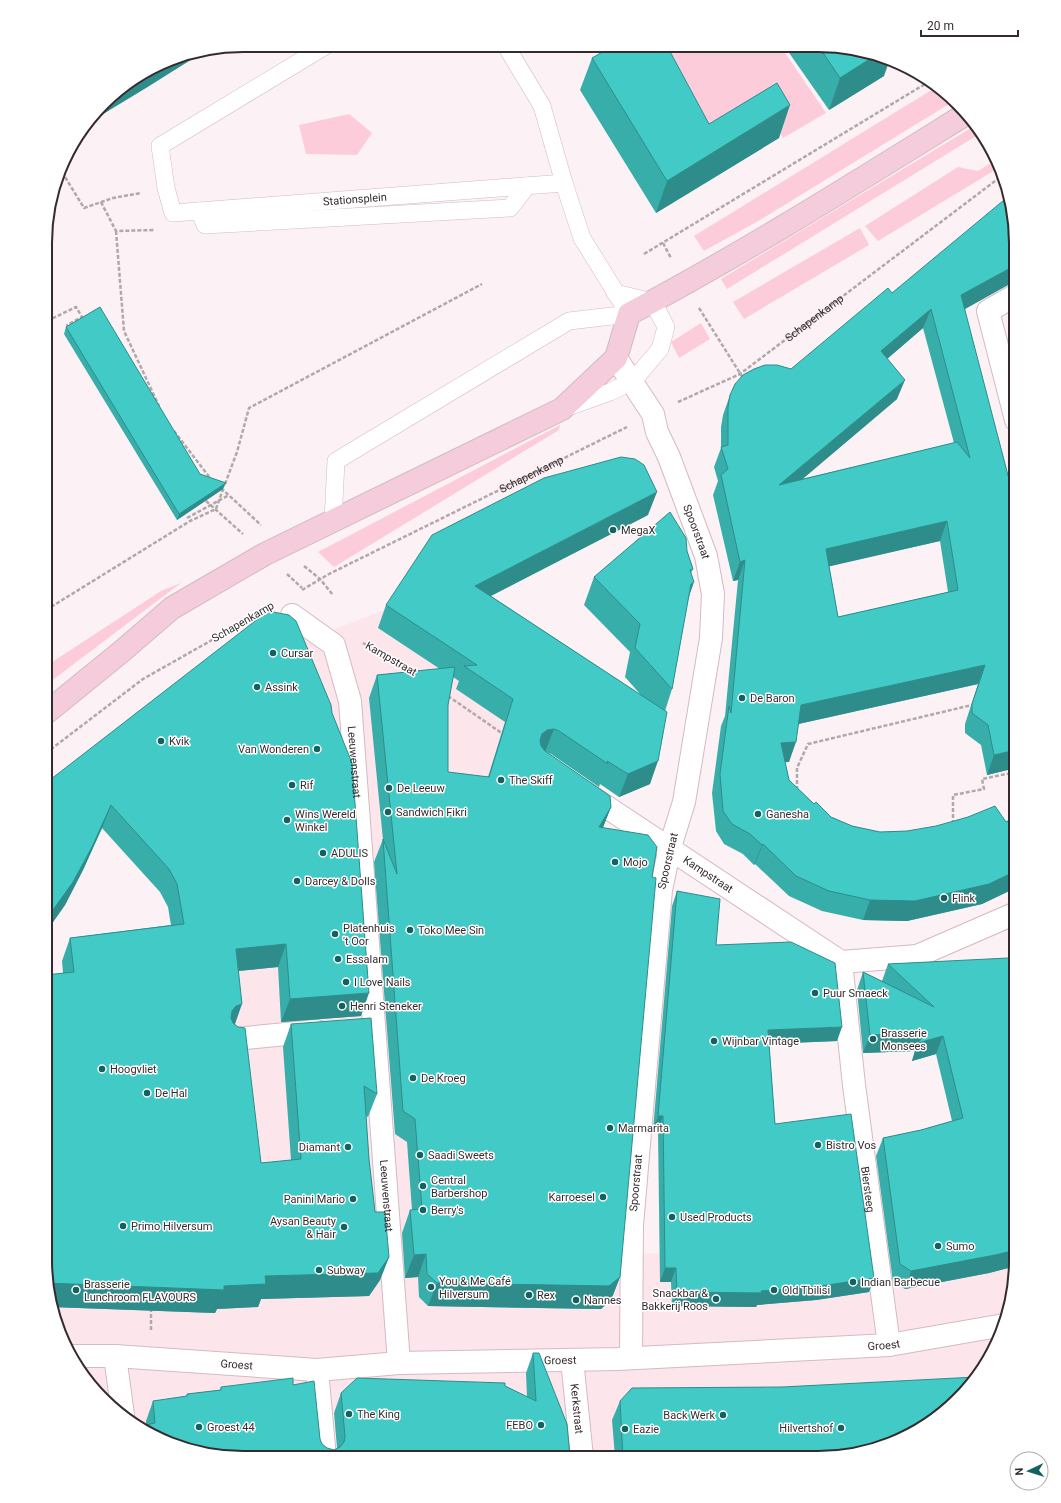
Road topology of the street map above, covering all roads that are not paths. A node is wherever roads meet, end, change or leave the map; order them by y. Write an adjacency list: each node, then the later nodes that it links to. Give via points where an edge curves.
1 (315, 52): 4 (lane, Stationsplein, via 160,146 166,188 173,213)
2 (510, 52): 4 (lane, via 542,106)
3 (962, 117): 7 (main road, via 782,227)
4 (564, 183): 5 (lane, via 582,238)
5 (615, 293): 7 (lane); 8 (lane)
6 (1009, 299): 11 (street, via 988,311)
7 (653, 302): 8 (main road); 10 (lane, via 666,327 660,349)
8 (629, 314): 9 (main road); 13 (lane, via 569,321 336,460)
9 (616, 358): 10 (street, Spoorstraat); 12 (main road)
10 (633, 381): 12 (lane); 17 (street, Spoorstraat, via 653,414 657,432 706,556 713,594 711,638 684,802)
11 (1009, 393)
12 (562, 409): 13 (main road)
13 (333, 522): 15 (main road, via 265,554 172,608)
14 (292, 615): 20 (street, Leeuwenstraat, via 334,645 350,701)
15 (52, 708)
16 (569, 781): 17 (street, Kampstraat, via 650,837)
17 (670, 847): 19 (street, Kampstraat); 26 (street, Spoorstraat, via 661,890 632,1225)
18 (1009, 916): 19 (street, via 917,956)
19 (841, 962): 23 (street, Biersteeg, via 854,1085)
20 (374, 1028): 21 (street); 28 (street, Leeuwenstraat)
21 (235, 1039)
22 (996, 1327): 23 (street, Groest)
23 (889, 1344): 26 (street, Groest)
24 (79, 1356): 25 (street, Groest)
25 (115, 1356): 29 (street, Groest); 30 (street)
26 (631, 1358): 27 (street, Groest)
27 (572, 1360): 28 (street, Groest); 32 (street, Kerkstraat)
28 (399, 1363): 29 (street, Groest)
29 (317, 1370): 31 (street)
30 (122, 1407)
31 (325, 1451)
32 (581, 1451)

